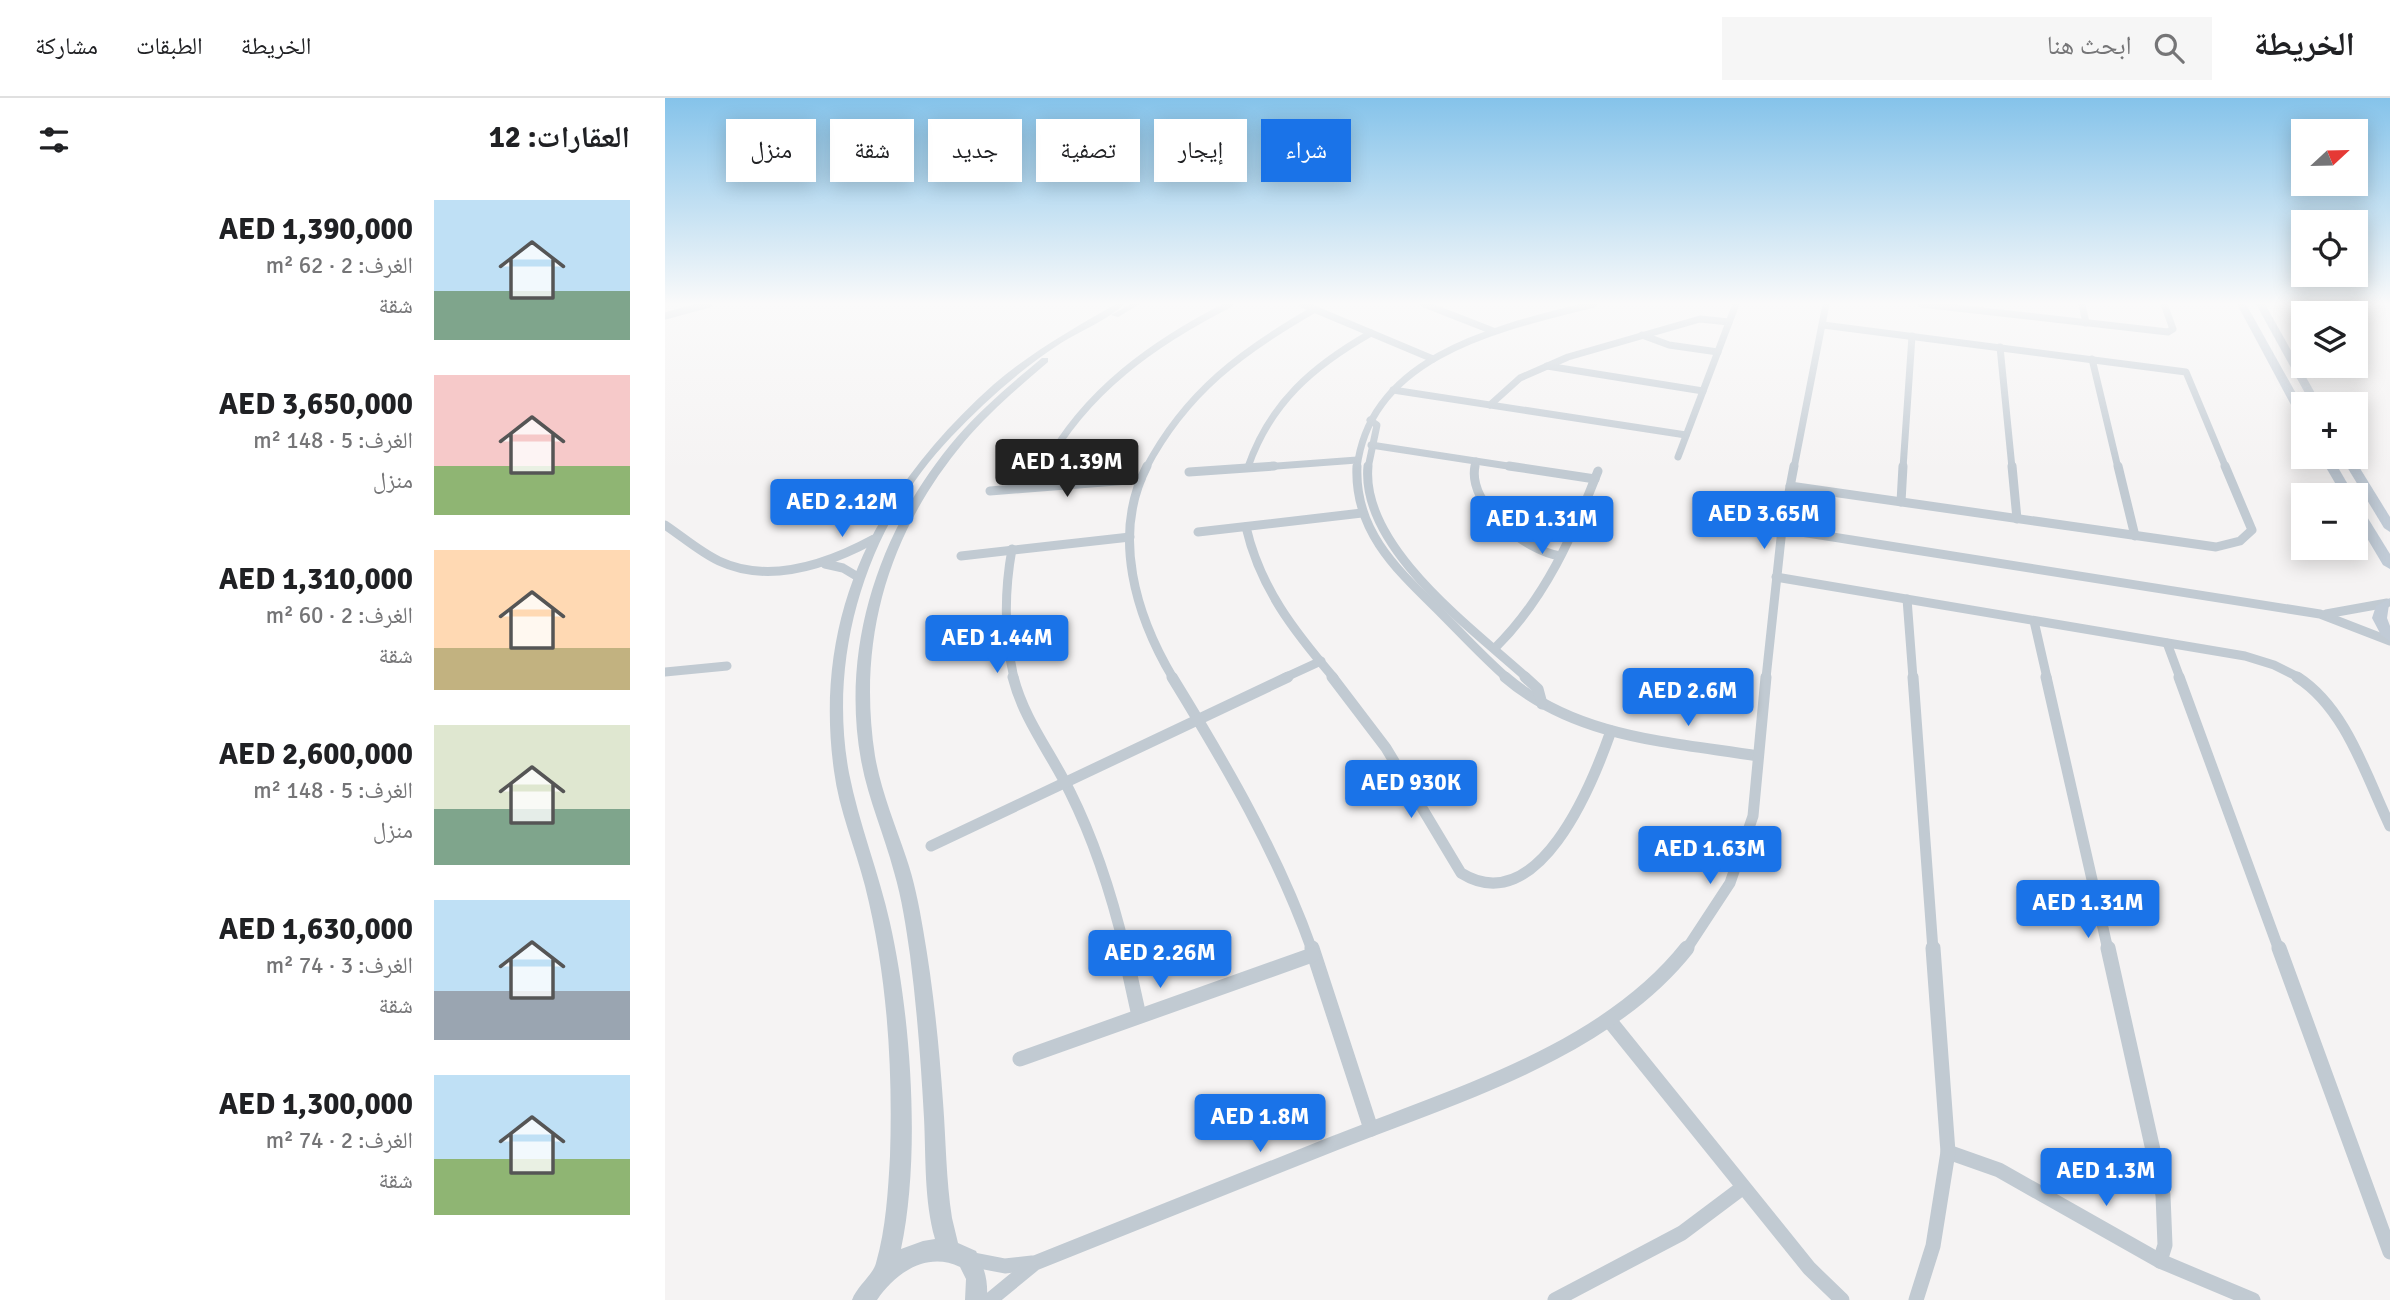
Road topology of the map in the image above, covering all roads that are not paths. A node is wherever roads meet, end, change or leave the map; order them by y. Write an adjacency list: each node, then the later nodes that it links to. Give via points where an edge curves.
1 (1030, 360): 46 (street, via 965,415 913,475)
2 (1046, 360): 80 (street, via 995,401 959,439 904,519 880,574 869,616 862,684 868,759 903,872 927,1016 937,1198)
3 (1138, 360): 33 (street, via 1103,387 1062,436)
4 (1233, 360): 31 (street, via 1211,377 1168,426)
5 (1327, 360): 28 (street, via 1286,393 1259,435)
6 (1432, 360): 17 (street)
7 (1565, 360): 16 (street)
8 (1715, 360): 18 (street)
9 (1816, 360): 32 (street)
10 (1910, 360): 35 (street)
11 (2001, 360): 37 (street)
12 (2092, 360): 44 (street)
13 (2101, 360): 44 (street, via 2188,374 2252,530 2245,538 2221,547)
14 (2272, 360): 20 (main road)
15 (2291, 360): 19 (main road)
16 (1547, 366): 18 (street); 21 (street, via 1520,378)
17 (1393, 390): 21 (street); 22 (street)
18 (1703, 391): 23 (street)
19 (2309, 392)
20 (2291, 394)
21 (1490, 405): 23 (street)
22 (1370, 420): 24 (street, via 1377,425); 26 (street)
23 (1686, 435): 25 (street)
24 (1371, 445): 27 (street); 61 (street, via 1369,493 1385,535 1409,566)
25 (1678, 457)
26 (1357, 460): 28 (street); 36 (street)
27 (1476, 461): 49 (street, via 1474,481 1493,512 1528,546); 49 (street, via 1597,475)
28 (1248, 467): 30 (street)
29 (2354, 469): 40 (main road)
30 (1189, 472)
31 (1141, 479): 33 (street); 45 (street)
32 (1790, 486): 35 (street); 41 (street)
33 (1034, 487): 34 (street)
34 (990, 491)
35 (1901, 502): 37 (street)
36 (1362, 513): 39 (street); 65 (street, via 1375,541 1397,570 1508,680)
37 (2017, 519): 44 (street)
38 (665, 525): 50 (street, via 730,566 769,570)
39 (1246, 527): 43 (street); 62 (street, via 1249,549 1271,600)
40 (2390, 528)
41 (1782, 529): 53 (street); 56 (street)
42 (2368, 529): 51 (main road)
43 (1198, 532)
44 (2135, 536)
45 (1130, 537): 47 (street); 66 (street, via 1135,592 1144,621 1176,686)
46 (874, 539): 50 (street); 52 (street)
47 (1012, 550): 48 (street); 69 (street, via 1005,580 1009,658 1020,699)
48 (961, 556)
49 (1560, 556): 61 (street, via 1520,623)
50 (822, 564): 52 (street)
51 (2390, 565)
52 (858, 577): 83 (street, via 841,642 836,715 848,806 881,929 894,1030 900,1195)
53 (1776, 578): 54 (street); 68 (street)
54 (1907, 599): 57 (street); 77 (street)
55 (2388, 602): 56 (street); 58 (main road, via 2378,614)
56 (2320, 614): 59 (street)
57 (2034, 621): 60 (street); 81 (street, via 2163,1195 2165,1245)
58 (2390, 636)
59 (2390, 641)
60 (2167, 643): 70 (street, via 2260,660 2291,672 2316,690 2332,711); 79 (street)
61 (1495, 648): 65 (street, via 1538,689)
62 (1321, 661): 66 (street); 67 (street, via 1376,732 1461,873 1483,887 1507,882 1555,843 1581,807)
63 (727, 666): 64 (street)
64 (665, 672)
65 (1542, 704): 67 (street)
66 (1200, 719): 69 (street); 72 (street, via 1281,871)
67 (1611, 731): 68 (street)
68 (1758, 756): 74 (street, via 1748,837 1718,906 1665,973)
69 (1066, 783): 71 (street); 73 (street, via 1115,912)
70 (2390, 826)
71 (931, 846)
72 (1312, 955): 73 (street); 76 (street)
73 (1139, 1016): 75 (street)
74 (1609, 1020): 76 (street, via 1525,1065); 78 (street)
75 (1020, 1059)
76 (1371, 1129): 82 (street)
77 (1948, 1152): 81 (street, via 2031,1186); 90 (street, via 1941,1214)
78 (1742, 1188): 84 (street, via 1682,1233); 89 (street, via 1808,1268)
79 (2390, 1252)
80 (958, 1254): 82 (street, via 1005,1266); 83 (street, via 918,1252); 86 (street, via 977,1279)
81 (2159, 1261): 91 (street)
82 (1035, 1263): 87 (street)
83 (885, 1273): 85 (street)
84 (1578, 1295): 88 (street)
85 (863, 1298)
86 (976, 1300)
87 (990, 1300)
88 (1555, 1300)
89 (1842, 1300)
90 (1916, 1300)
91 (2253, 1300)

